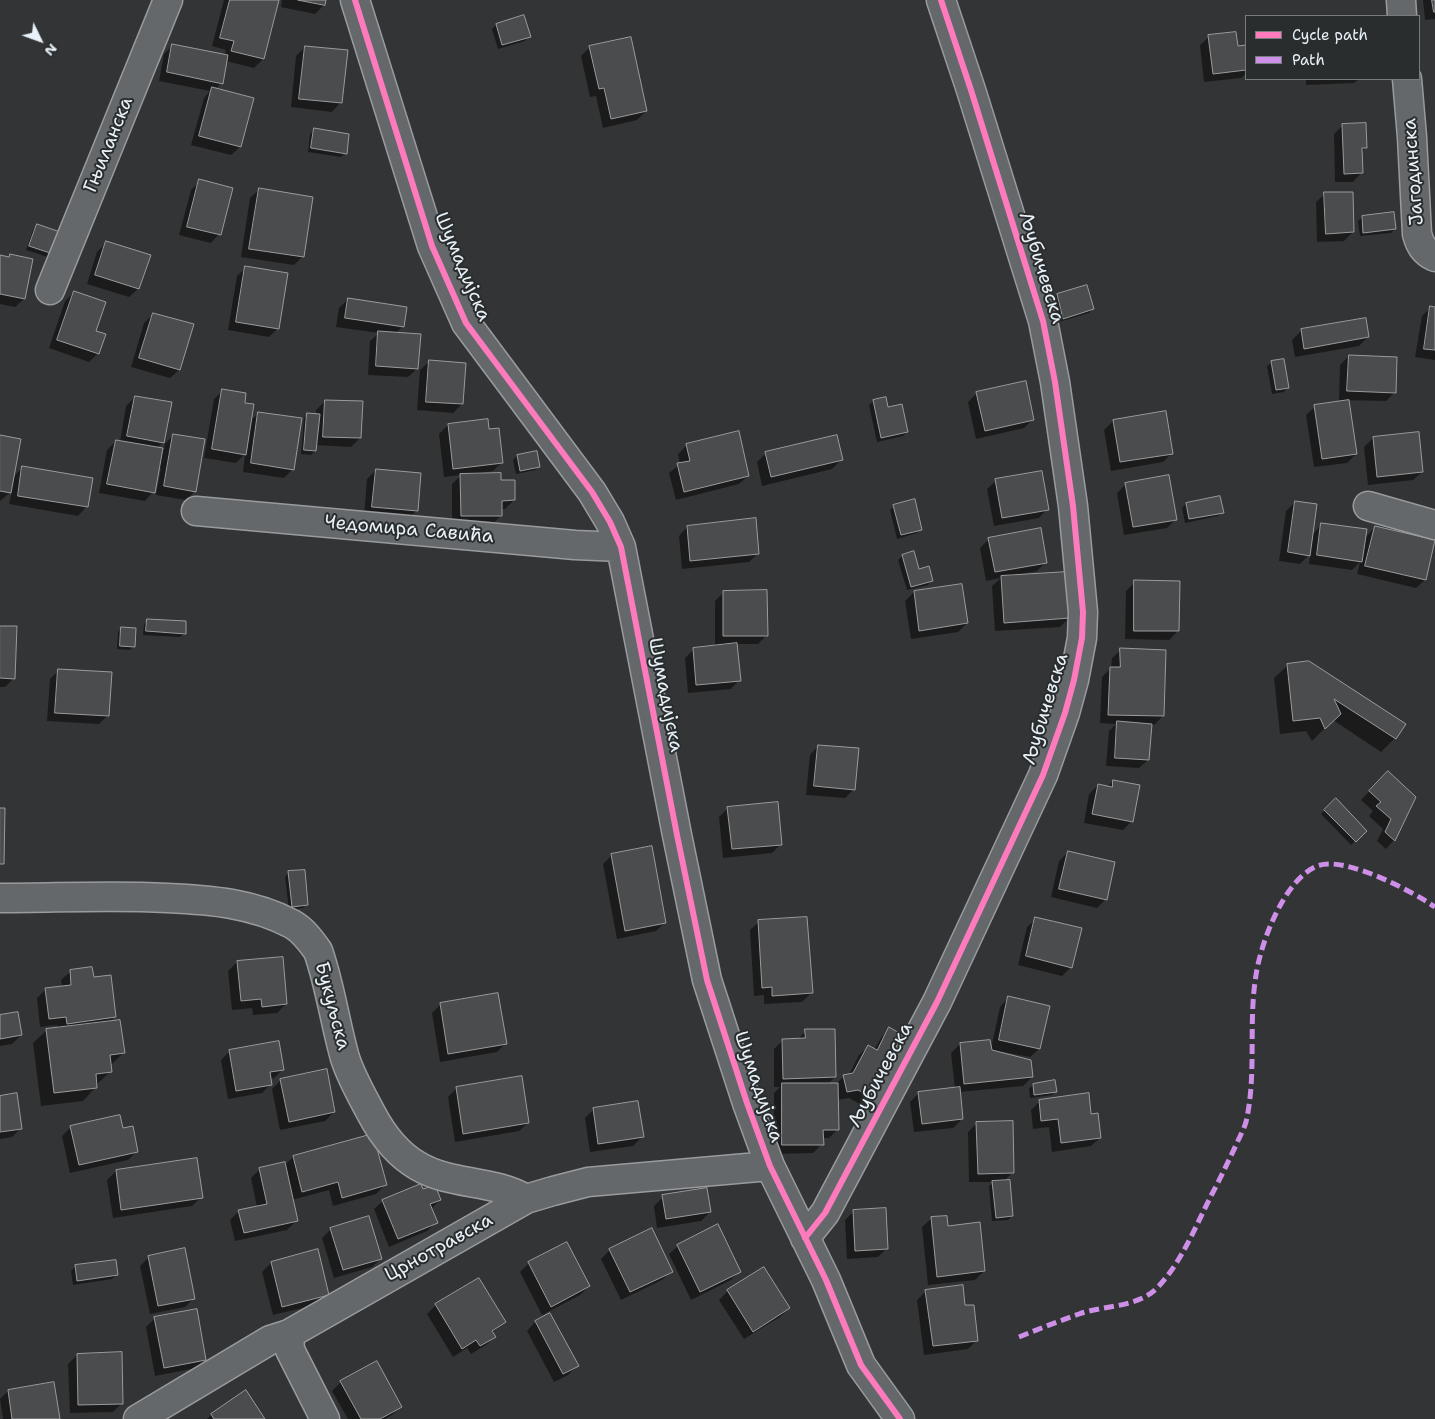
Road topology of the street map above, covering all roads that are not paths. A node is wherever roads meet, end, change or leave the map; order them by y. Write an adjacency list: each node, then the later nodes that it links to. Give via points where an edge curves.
1 (168, 0): 8 (street, Гњиланска)
2 (355, 0): 12 (street, Шумадијска, via 432,246 466,323 592,492)
3 (941, 0): 16 (street, Љубичевска, via 1043,322 1073,506 1083,612 1082,638 1065,713 1039,784 937,1002 825,1213)
4 (1401, 0): 5 (street)
5 (1402, 15)
6 (1407, 80): 7 (street, Јагодинска, via 1417,234 1420,246)
7 (1435, 257)
8 (50, 290)
9 (1368, 506): 11 (street)
10 (196, 511): 12 (street, Чедомира Савића)
11 (1435, 524)
12 (621, 547): 14 (street, Шумадијска, via 707,980)
13 (0, 898): 15 (street, Букуљска, via 122,896 206,900 238,904 293,924 318,951 346,1060 362,1097 389,1142 419,1167 452,1179 513,1191)
14 (770, 1166): 15 (street, Црнотравска, via 588,1182); 16 (street, Шумадијска)
15 (526, 1199): 17 (street, Црнотравска)
16 (805, 1238): 20 (street, Шумадијска, via 861,1365)
17 (289, 1334): 18 (street, Црнотравска, via 270,1340); 19 (street, via 290,1350)
18 (138, 1419)
19 (325, 1419)
20 (900, 1419)

